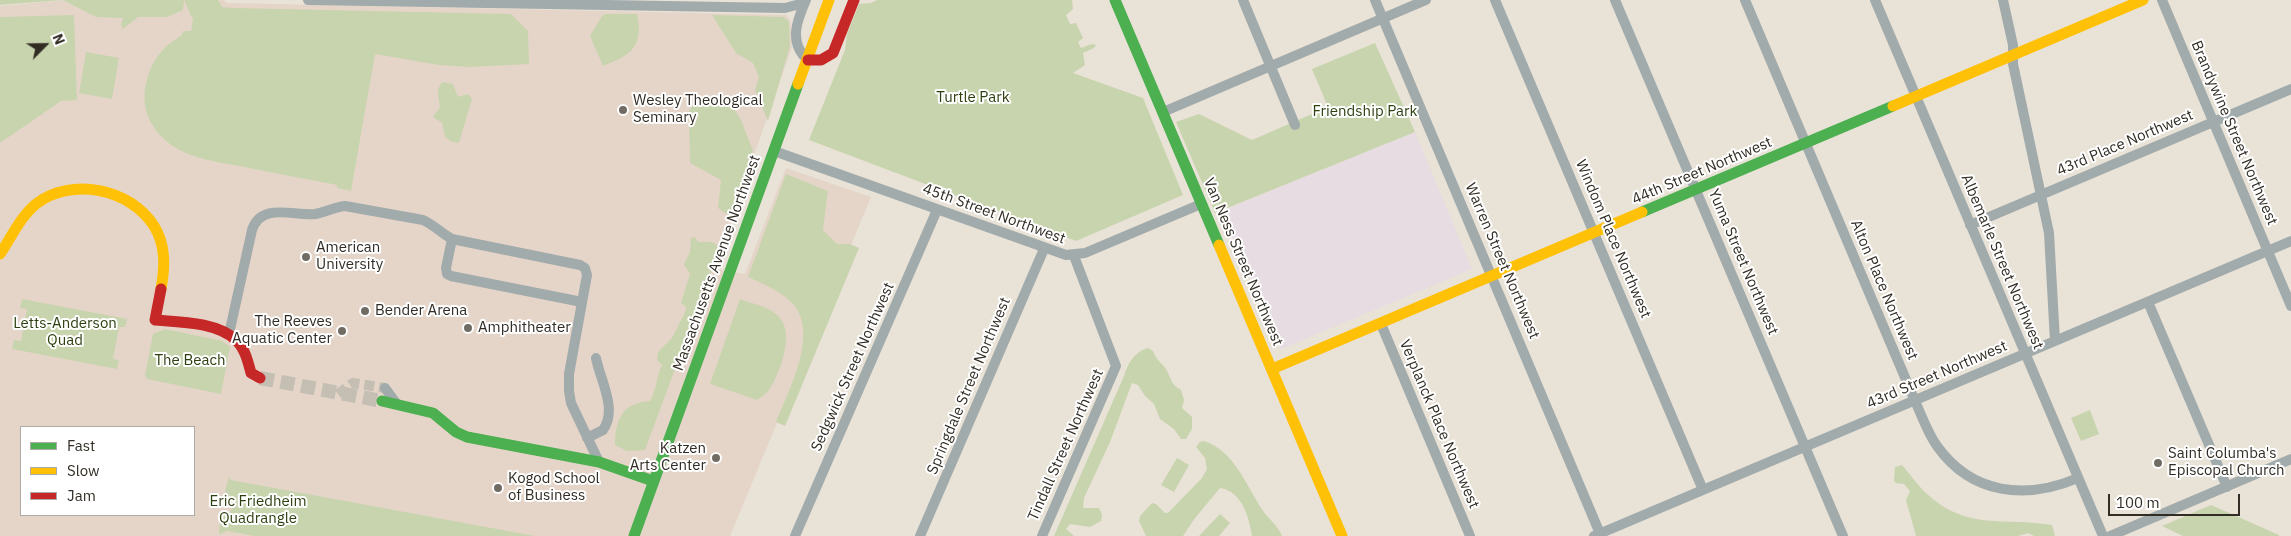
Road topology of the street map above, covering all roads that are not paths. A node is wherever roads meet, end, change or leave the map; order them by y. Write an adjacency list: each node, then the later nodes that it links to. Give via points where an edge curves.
1 (308, 0): 15 (street)
2 (829, 0): 22 (street, Massachusetts Avenue Northwest)
3 (854, 0): 22 (street, via 833,53 821,60)
4 (1115, 0): 26 (street, Van Ness Street Northwest)
5 (1243, 0): 23 (street)
6 (1375, 0): 19 (street, Warren Street Northwest)
7 (1426, 0): 19 (street)
8 (1495, 0): 36 (street, Windom Place Northwest)
9 (1615, 0): 31 (street, Yuma Street Northwest)
10 (1745, 0): 29 (street, Alton Place Northwest)
11 (1875, 0): 25 (street, Albemarle Street Northwest)
12 (2004, 0): 21 (street)
13 (2143, 0): 21 (street, 44th Street Northwest)
14 (2162, 0): 27 (street, Brandywine Street Northwest)
15 (508, 2): 17 (street)
16 (805, 2): 18 (street); 20 (street)
17 (659, 3): 18 (street)
18 (785, 8): 20 (street)
19 (1383, 18): 23 (street); 43 (street, Warren Street Northwest)
20 (798, 22): 22 (street, via 797,46)
21 (2013, 55): 25 (street, 44th Street Northwest); 32 (street)
22 (808, 60): 30 (street, Massachusetts Avenue Northwest)
23 (1271, 66): 26 (street); 28 (street)
24 (2291, 89): 27 (street, 43rd Place Northwest)
25 (1916, 96): 29 (street, 44th Street Northwest); 35 (street, Albemarle Street Northwest)
26 (1163, 112): 33 (street, Van Ness Street Northwest)
27 (2213, 122): 32 (street, 43rd Place Northwest); 40 (street, Brandywine Street Northwest)
28 (1295, 125)
29 (1805, 143): 31 (street, 44th Street Northwest); 55 (street, Alton Place Northwest)
30 (774, 151): 34 (street, 45th Street Northwest); 63 (street, Massachusetts Avenue Northwest)
31 (1696, 190): 36 (street, 44th Street Northwest); 59 (street, Yuma Street Northwest)
32 (2041, 195): 35 (street, 43rd Place Northwest); 49 (street, via 2049,233)
33 (1201, 204): 42 (street, 45th Street Northwest); 52 (street, Van Ness Street Northwest)
34 (938, 210): 39 (street, 45th Street Northwest); 68 (street, Sedgwick Street Northwest)
35 (1970, 225): 50 (street, Albemarle Street Northwest)
36 (1594, 233): 43 (street, 44th Street Northwest); 65 (street, Windom Place Northwest)
37 (452, 240): 44 (street, via 580,265 587,275); 44 (street, via 446,268 451,276); 48 (street, via 423,220 345,206 317,214 268,213 260,217 252,230)
38 (2291, 241): 40 (street, 43rd Street Northwest)
39 (1044, 249): 42 (street, 45th Street Northwest); 69 (street, Springdale Street Northwest)
40 (2268, 251): 45 (street, 43rd Street Northwest); 46 (street, Brandywine Street Northwest)
41 (0, 254): 48 (street, via 27,213 52,195 85,189 122,197 146,215 161,242 164,268 155,320)
42 (1074, 256): 70 (street, Tindall Street Northwest, via 1116,366)
43 (1492, 276): 47 (street, 44th Street Northwest); 66 (street, Warren Street Northwest)
44 (582, 302): 58 (street, via 569,391)
45 (2148, 302): 49 (street, 43rd Street Northwest); 64 (street)
46 (2291, 306)
47 (1380, 324): 52 (street, 44th Street Northwest); 72 (street, Verplanck Place Northwest)
48 (229, 334): 53 (street, via 245,353 251,373)
49 (2054, 341): 50 (street, 43rd Street Northwest)
50 (2025, 354): 55 (street, 43rd Street Northwest); 62 (street, Albemarle Street Northwest)
51 (596, 358): 58 (street, via 609,414 604,430)
52 (1272, 369): 71 (street, Van Ness Street Northwest)
53 (260, 378)
54 (385, 388): 57 (street)
55 (1915, 401): 59 (street, 43rd Street Northwest); 62 (street, Alton Place Northwest, via 1942,452 1956,466 1980,481 2002,488 2031,491)
56 (382, 402): 57 (street)
57 (396, 403): 61 (street, via 433,412 467,437)
58 (587, 438): 61 (street)
59 (1805, 448): 65 (street, 43rd Street Northwest); 73 (street, Yuma Street Northwest)
60 (2291, 459): 64 (street)
61 (599, 462): 63 (street, via 639,474)
62 (2078, 478): 74 (street, Albemarle Street Northwest)
63 (653, 482): 67 (street, Massachusetts Avenue Northwest)
64 (2226, 487): 75 (street)
65 (1703, 490): 66 (street, 43rd Street Northwest)
66 (1600, 535)
67 (634, 536)
68 (795, 536)
69 (920, 536)
70 (1042, 536)
71 (1342, 536)
72 (1470, 536)
73 (1842, 536)
74 (2103, 536)
75 (2110, 536)

